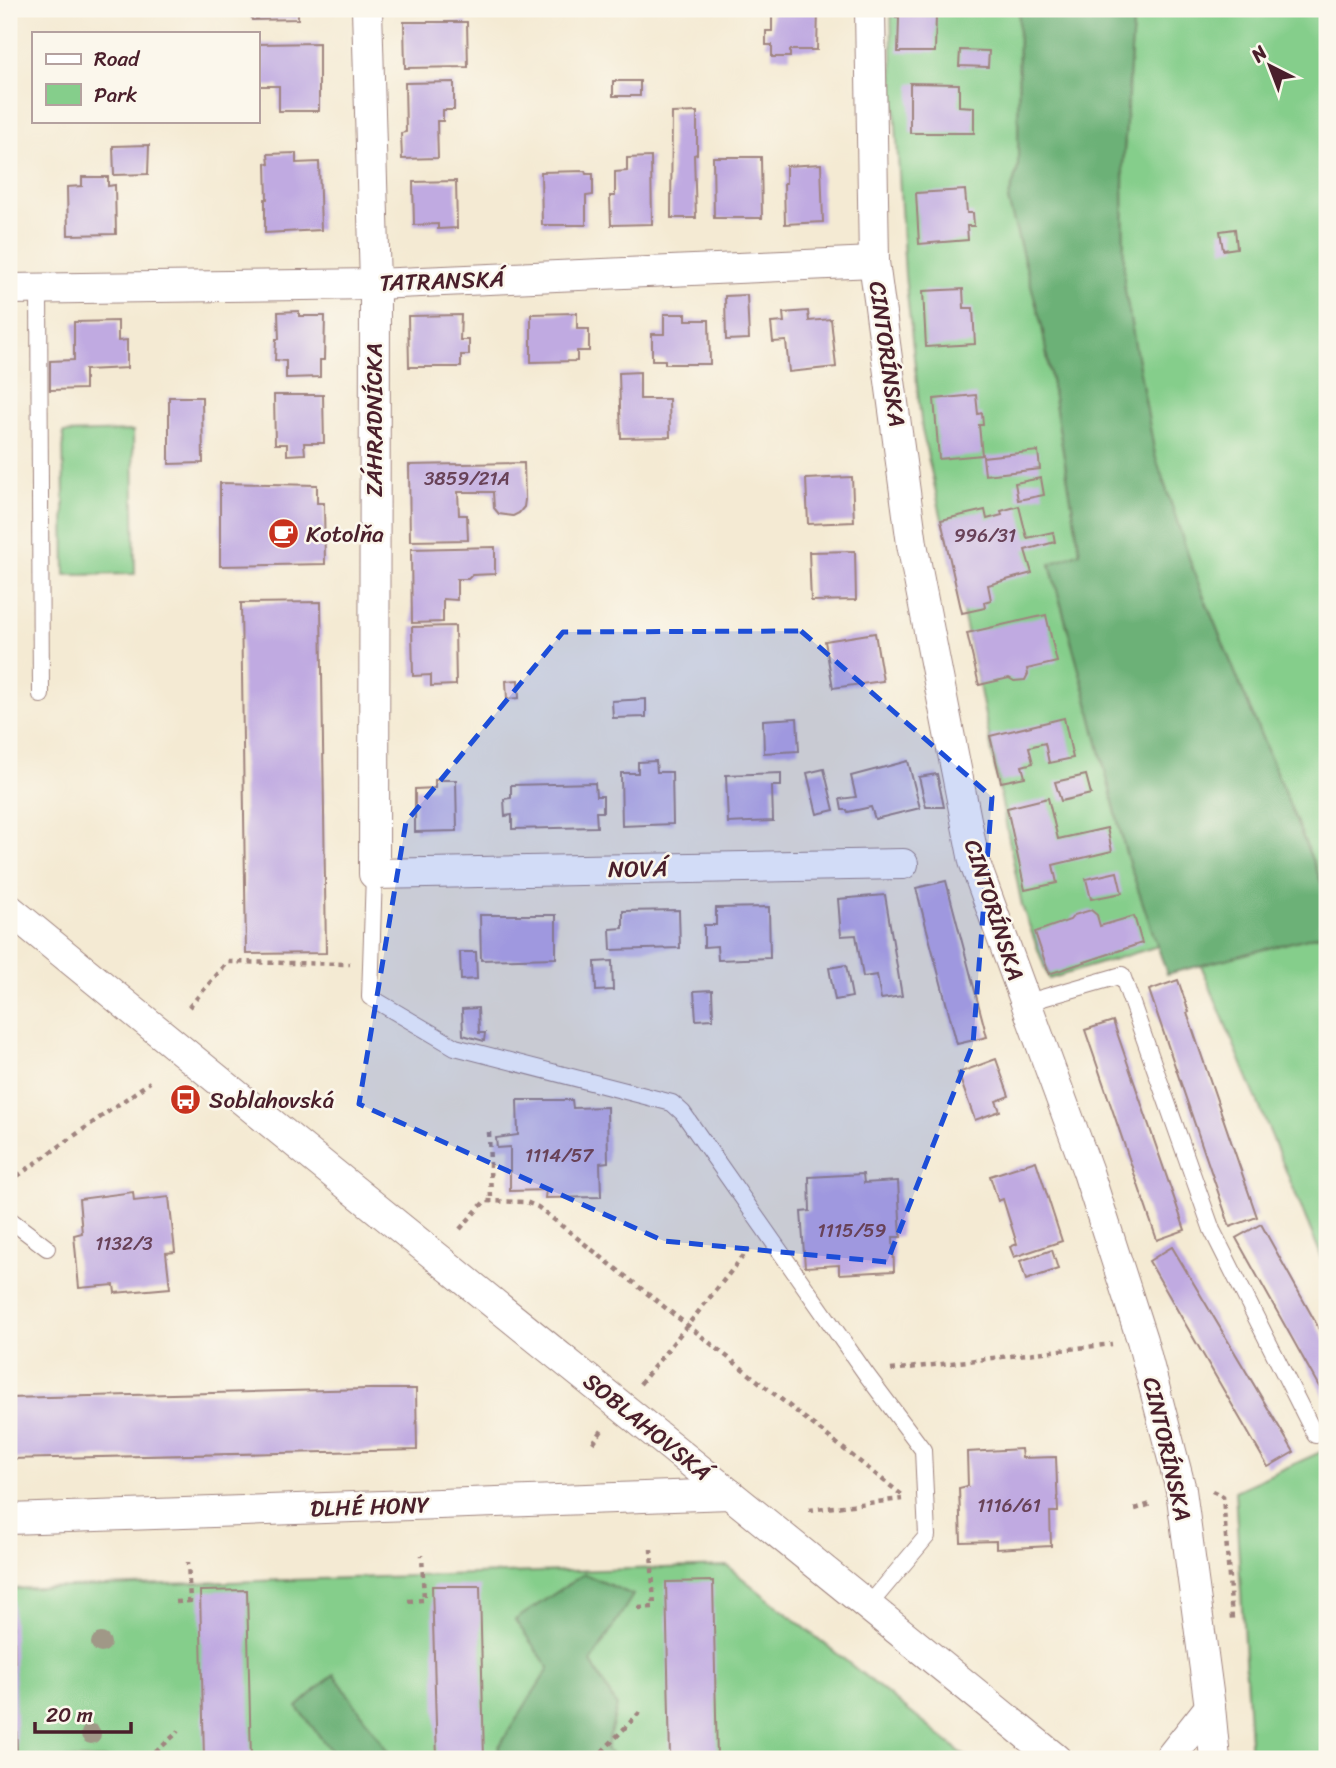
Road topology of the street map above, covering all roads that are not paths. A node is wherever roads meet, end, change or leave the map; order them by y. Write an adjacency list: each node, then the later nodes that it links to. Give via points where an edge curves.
1 (367, 9): 4 (street, ZÁHRADNÍCKA)
2 (870, 9): 3 (street, CINTORÍNSKA)
3 (874, 262): 4 (street, TATRANSKÁ); 11 (street, CINTORÍNSKA, via 912,544 974,861)
4 (375, 284): 5 (street, TATRANSKÁ); 9 (street, ZÁHRADNÍCKA)
5 (39, 288): 6 (street, TATRANSKÁ); 7 (lane)
6 (9, 289)
7 (41, 695)
8 (903, 864): 9 (street, NOVÁ)
9 (374, 874): 17 (lane, via 370,997 455,1047 672,1103 923,1450 926,1536)
10 (9, 909): 15 (street, SOBLAHOVSKÁ)
11 (1025, 1003): 14 (lane, via 1122,975 1212,1230); 18 (street, CINTORÍNSKA, via 1088,1172 1142,1340 1181,1490)
12 (9, 1219): 13 (lane)
13 (47, 1248)
14 (1315, 1435)
15 (730, 1494): 16 (street, DLHÉ HONY); 17 (street, SOBLAHOVSKÁ)
16 (9, 1520)
17 (869, 1605): 19 (street, SOBLAHOVSKÁ)
18 (1210, 1707): 20 (street); 21 (street, CINTORÍNSKA)
19 (1056, 1759)
20 (1169, 1759)
21 (1215, 1759)

